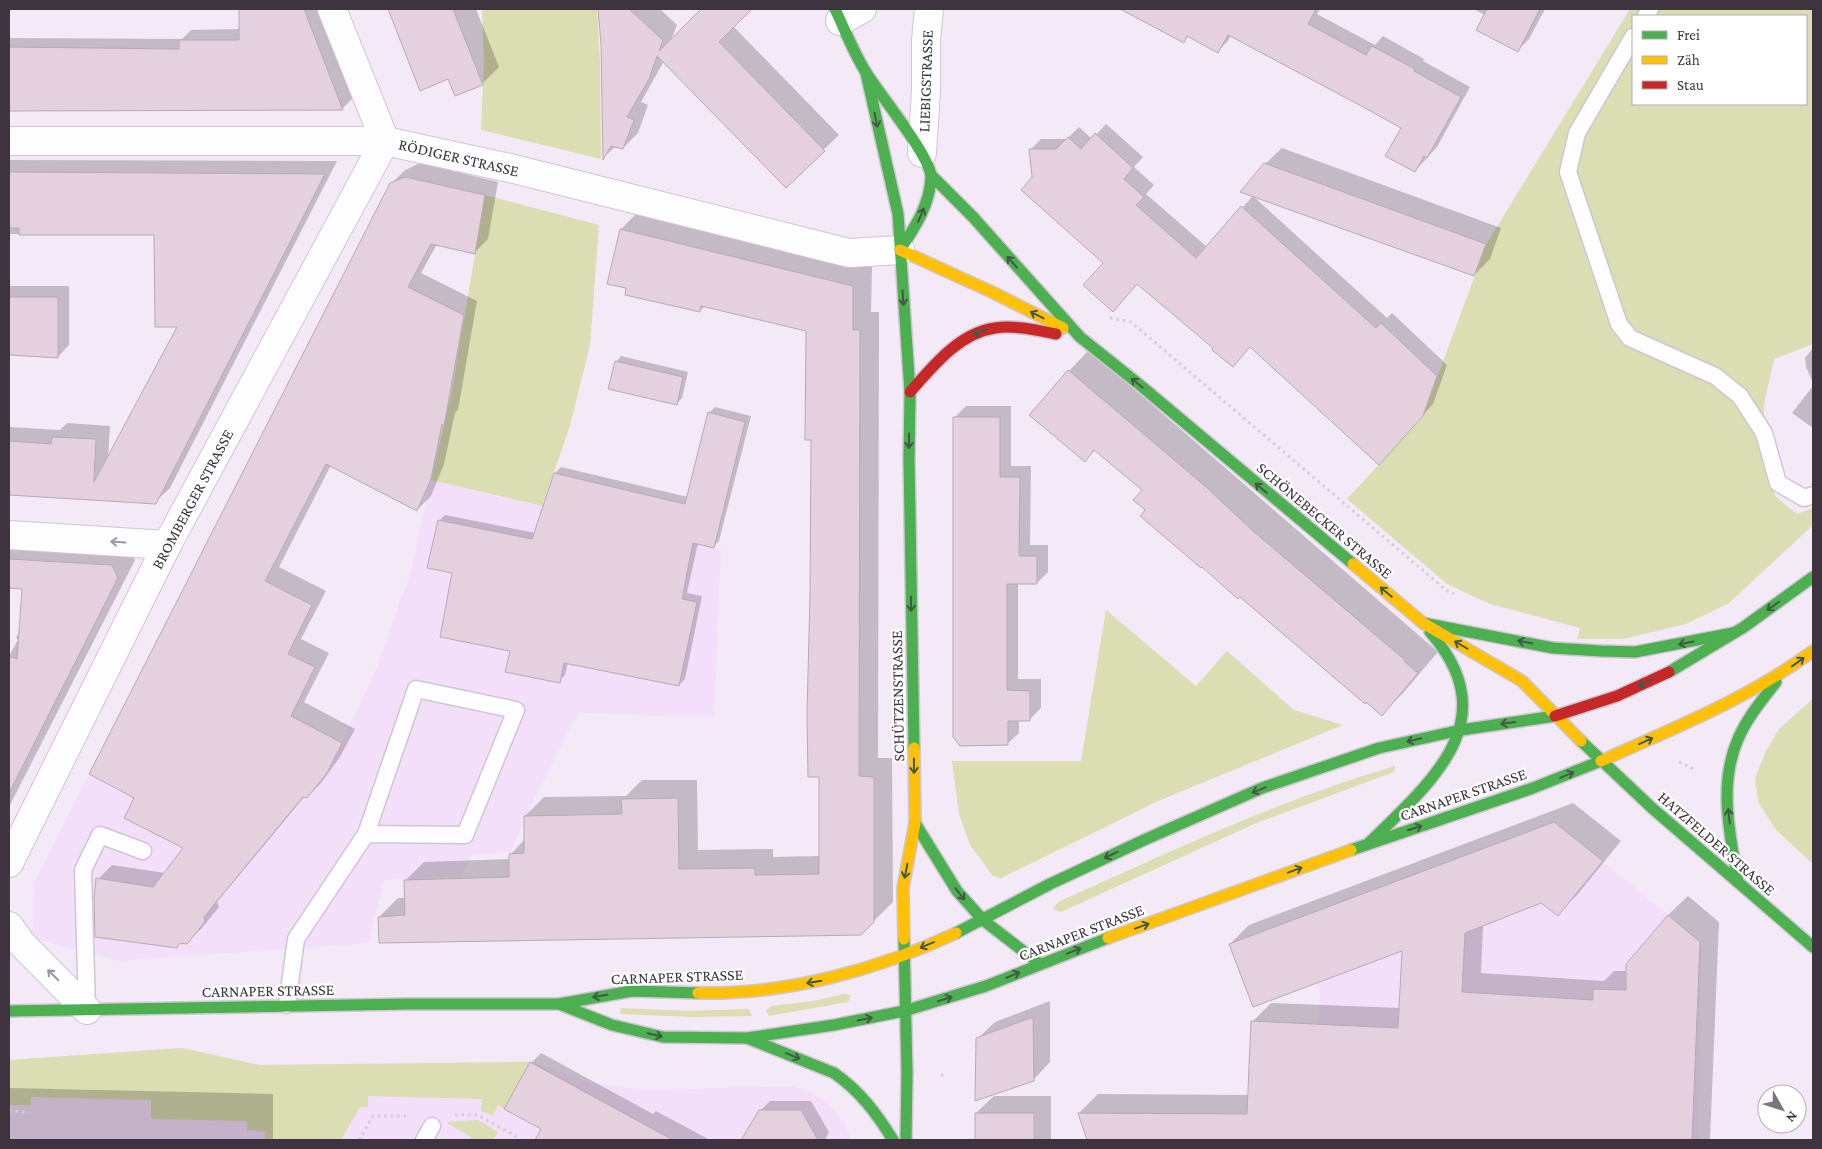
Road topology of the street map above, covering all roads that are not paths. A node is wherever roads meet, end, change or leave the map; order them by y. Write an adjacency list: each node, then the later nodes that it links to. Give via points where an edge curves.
1 (332, 9): 6 (street)
2 (929, 9): 8 (street, LIEBIGSTRASSE)
3 (846, 13): 5 (main road)
4 (1632, 39): 12 (lane, via 1577,133 1568,172 1619,324 1630,338 1715,376 1740,396 1764,433 1778,483 1804,498)
5 (866, 73): 8 (main road); 9 (main road, one-way to 9, via 898,214)
6 (385, 140): 7 (street, RÖDIGER STRASSE); 9 (street, RÖDIGER STRASSE, via 849,253); 14 (street, BROMBERGER STRASSE)
7 (9, 141)
8 (926, 164): 9 (main road, one-way to 8, via 920,221 928,198); 10 (main road, one-way to 8)
9 (900, 250): 10 (main road, one-way to 9); 11 (main road, SCHÜTZENSTRASSE, one-way to 11)
10 (1080, 337): 11 (main road, one-way to 11, via 1008,326 989,328 961,341); 16 (main road, SCHÖNEBECKER STRASSE, one-way to 10)
11 (910, 392): 23 (main road, SCHÜTZENSTRASSE, one-way to 23)
12 (1813, 495)
13 (9, 535): 14 (street, one-way to 13)
14 (167, 545): 27 (street, BROMBERGER STRASSE)
15 (1813, 578): 17 (main road, CARNAPER STRASSE, one-way to 17)
16 (1423, 623): 17 (main road, one-way to 16, via 1636,652 1601,652 1553,648); 20 (main road, SCHÖNEBECKER STRASSE, one-way to 16, via 1522,681); 21 (main road, via 1449,655 1458,676 1464,709)
17 (1734, 633): 20 (main road, CARNAPER STRASSE, one-way to 20, via 1618,696)
18 (1813, 651): 19 (main road, one-way to 18)
19 (1783, 673): 22 (main road, CARNAPER STRASSE, one-way to 19, via 1724,706); 28 (main road, one-way to 19, via 1728,802 1730,763 1750,717)
20 (1555, 716): 21 (main road, CARNAPER STRASSE, one-way to 21); 22 (main road, HATZFELDER STRASSE)
21 (1461, 730): 25 (main road, via 1454,748 1430,780); 29 (main road, CARNAPER STRASSE, one-way to 29, via 1379,748 1262,788 1050,884)
22 (1602, 761): 25 (main road, CARNAPER STRASSE, one-way to 22, via 1533,788); 28 (main road, HATZFELDER STRASSE)
23 (915, 823): 29 (main road, one-way to 29, via 957,891); 32 (main road, SCHÜTZENSTRASSE, one-way to 32, via 903,888)
24 (366, 834): 24 (lane, via 416,689 516,710 465,835); 35 (lane, via 296,939)
25 (1369, 843): 33 (main road, CARNAPER STRASSE, one-way to 25)
26 (142, 851): 36 (lane, via 100,835 83,870)
27 (9, 863)
28 (1738, 882): 31 (main road, HATZFELDER STRASSE)
29 (983, 920): 32 (main road, CARNAPER STRASSE, one-way to 32); 33 (main road)
30 (9, 926): 36 (street, one-way to 30, via 21,943)
31 (1813, 947)
32 (903, 955): 34 (main road, CARNAPER STRASSE, one-way to 34, via 820,981 705,993 632,991); 38 (main road, SCHÜTZENSTRASSE)
33 (1040, 964): 38 (main road, CARNAPER STRASSE, one-way to 33, via 986,986)
34 (559, 1004): 35 (main road, CARNAPER STRASSE); 39 (main road, CARNAPER STRASSE, one-way to 39, via 612,1025 663,1037)
35 (287, 1005): 36 (main road, CARNAPER STRASSE)
36 (87, 1010): 37 (main road, CARNAPER STRASSE)
37 (9, 1011)
38 (904, 1011): 39 (main road, CARNAPER STRASSE, one-way to 38, via 834,1026); 41 (main road, SCHÜTZENSTRASSE)
39 (748, 1038): 40 (main road, one-way to 40, via 844,1079 870,1106)
40 (893, 1140)
41 (906, 1140)

